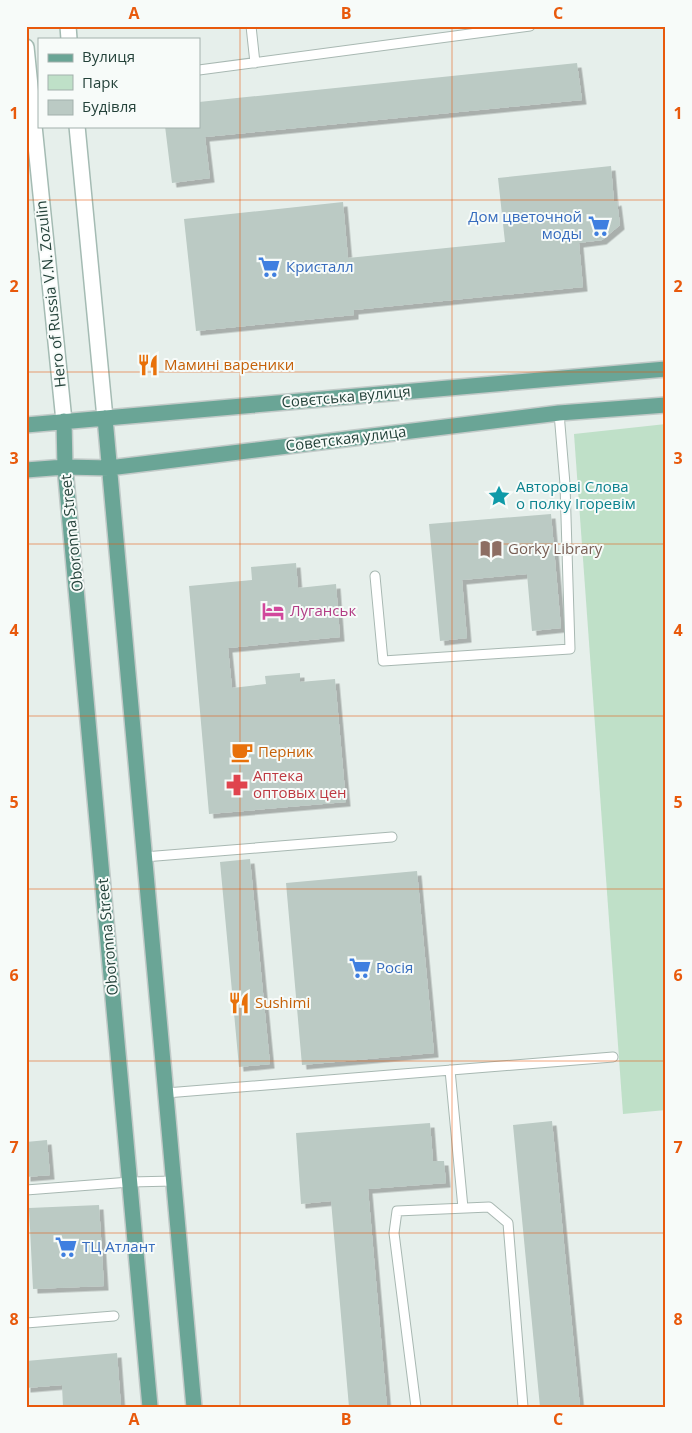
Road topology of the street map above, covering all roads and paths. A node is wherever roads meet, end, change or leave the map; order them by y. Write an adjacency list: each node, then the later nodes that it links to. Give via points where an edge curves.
1 (251, 26): 4 (lane)
2 (530, 26): 4 (lane)
3 (26, 47): 11 (main road, Hero of Russia V.N. Zozulin)
4 (255, 63): 5 (lane)
5 (200, 70)
6 (77, 128): 10 (main road)
7 (666, 369): 10 (main road, Совєтська вулиця)
8 (666, 405): 9 (main road, Советская улица)
9 (559, 413): 14 (main road, Советская улица); 16 (lane, via 565,484 570,649 383,661)
10 (105, 418): 11 (main road, Совєтська вулиця); 14 (main road)
11 (64, 421): 12 (main road, Совєтська вулиця); 13 (main road, Oboronna Street)
12 (26, 425)
13 (65, 467): 14 (main road, Советская улица); 15 (main road, Советская улица); 23 (main road, Oboronna Street)
14 (108, 468): 18 (main road)
15 (26, 470)
16 (375, 576)
17 (392, 837): 18 (lane)
18 (144, 857): 21 (main road)
19 (613, 1057): 20 (lane)
20 (450, 1070): 21 (lane); 25 (lane)
21 (166, 1093): 22 (main road)
22 (174, 1181): 23 (lane); 29 (main road)
23 (130, 1182): 24 (lane); 28 (main road, Oboronna Street)
24 (26, 1190)
25 (463, 1208): 30 (lane, via 397,1211 394,1233); 31 (lane, via 489,1207 508,1223)
26 (114, 1316): 27 (lane)
27 (26, 1323)
28 (150, 1407)
29 (194, 1407)
30 (416, 1407)
31 (523, 1407)

